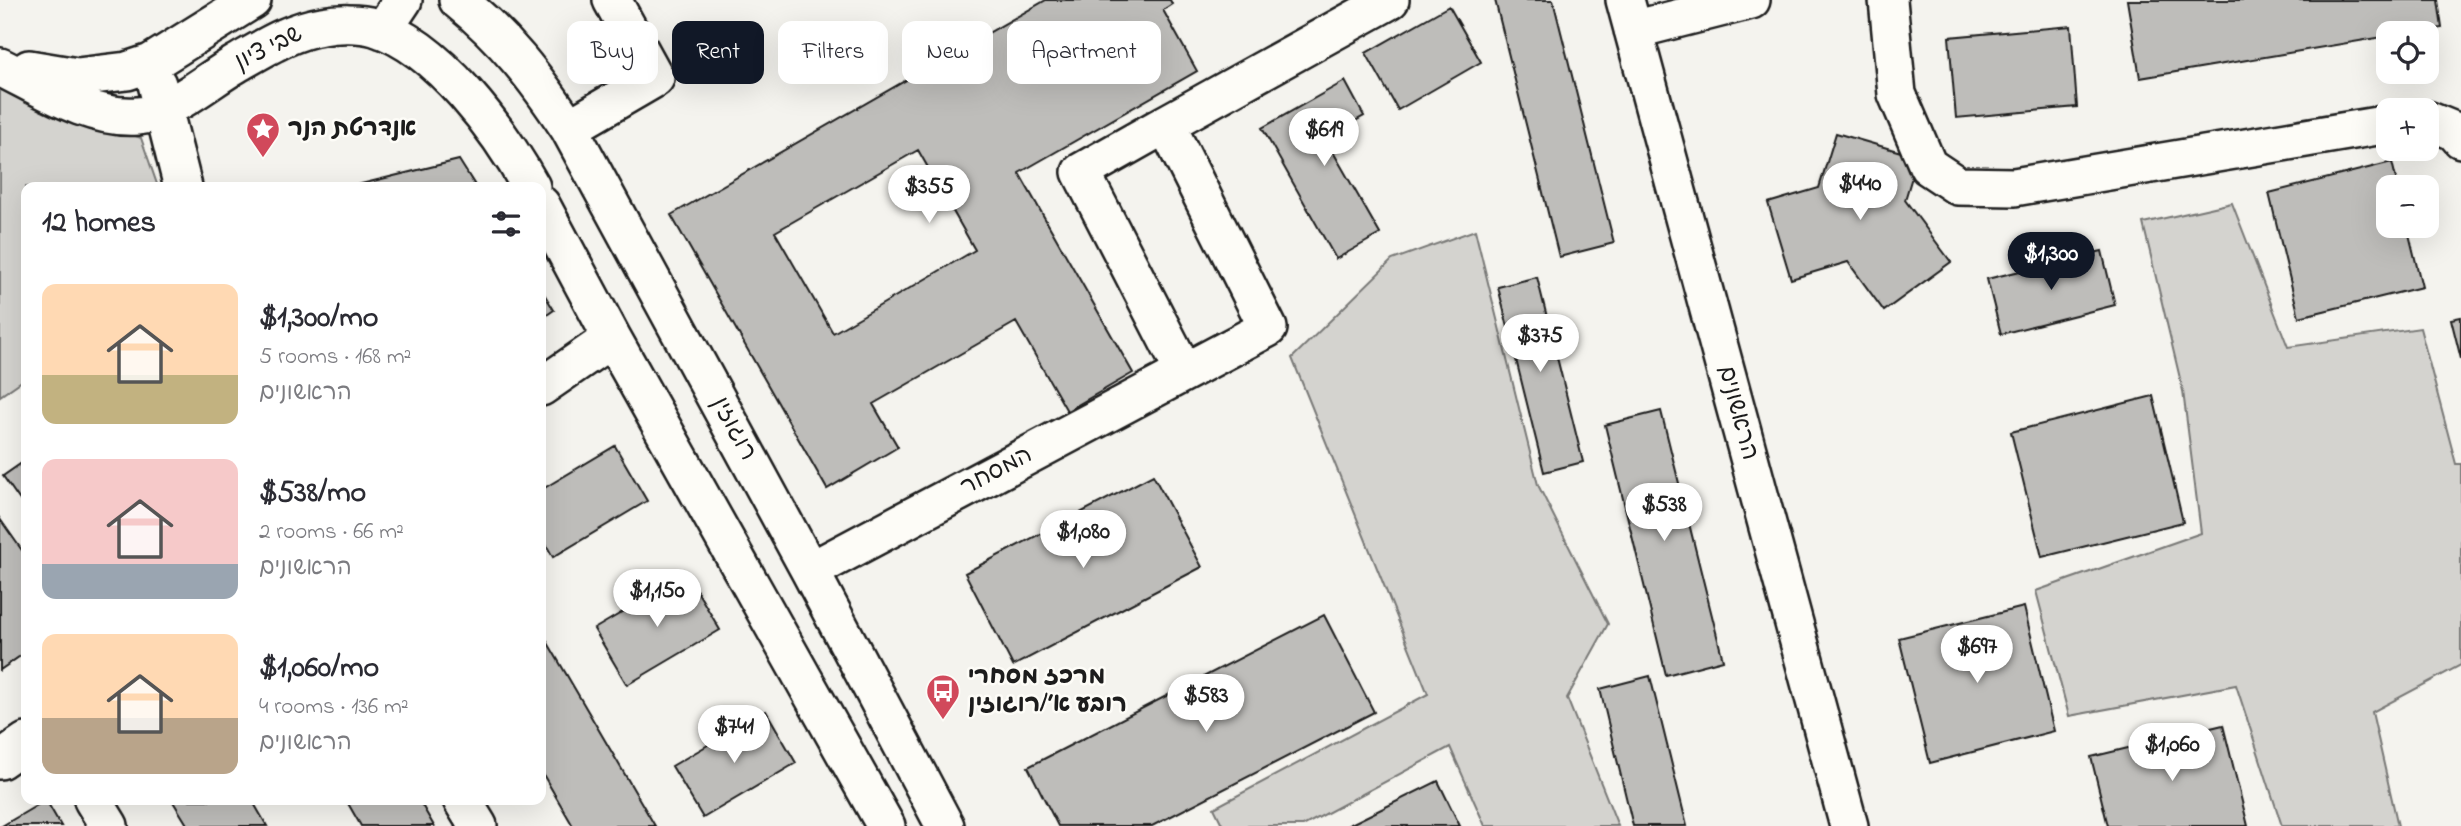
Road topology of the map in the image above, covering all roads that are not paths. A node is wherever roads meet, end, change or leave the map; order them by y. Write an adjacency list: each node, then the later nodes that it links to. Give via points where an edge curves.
1 (252, 0): 12 (street, שבי ציון)
2 (403, 0): 9 (street)
3 (458, 0): 11 (street)
4 (487, 0): 11 (street)
5 (612, 0): 18 (street, via 655,78)
6 (1390, 0): 15 (street)
7 (1751, 0): 10 (street)
8 (1888, 0): 17 (street, via 1897,94 1928,166 1958,186 2014,187)
9 (386, 15): 14 (street, שבי ציון, via 371,26 334,25 295,32); 21 (street, via 409,44 452,80 495,131)
10 (1629, 15): 35 (street, הראשונים)
11 (505, 41): 18 (street, רוגוזין)
12 (151, 63): 13 (street, שבי ציון, via 127,71 77,76); 14 (street)
13 (0, 66): 14 (street, שבי ציון, via 84,107 118,116 140,116)
14 (163, 108): 20 (street)
15 (1166, 124): 24 (street, via 1081,172); 24 (street, המסחר, via 1268,328)
16 (2439, 125): 19 (street)
17 (2376, 126)
18 (569, 128): 26 (street, רוגוזין)
19 (2461, 139)
20 (182, 182)
21 (528, 182)
22 (546, 214): 23 (street)
23 (612, 338): 25 (street); 33 (street)
24 (1184, 372): 26 (street, המסחר)
25 (546, 384)
26 (810, 571): 34 (street, רוגוזין)
27 (21, 745): 28 (street)
28 (0, 760)
29 (96, 805): 31 (street)
30 (465, 805): 32 (street)
31 (109, 826)
32 (478, 826)
33 (886, 826)
34 (945, 826)
35 (1849, 826)

